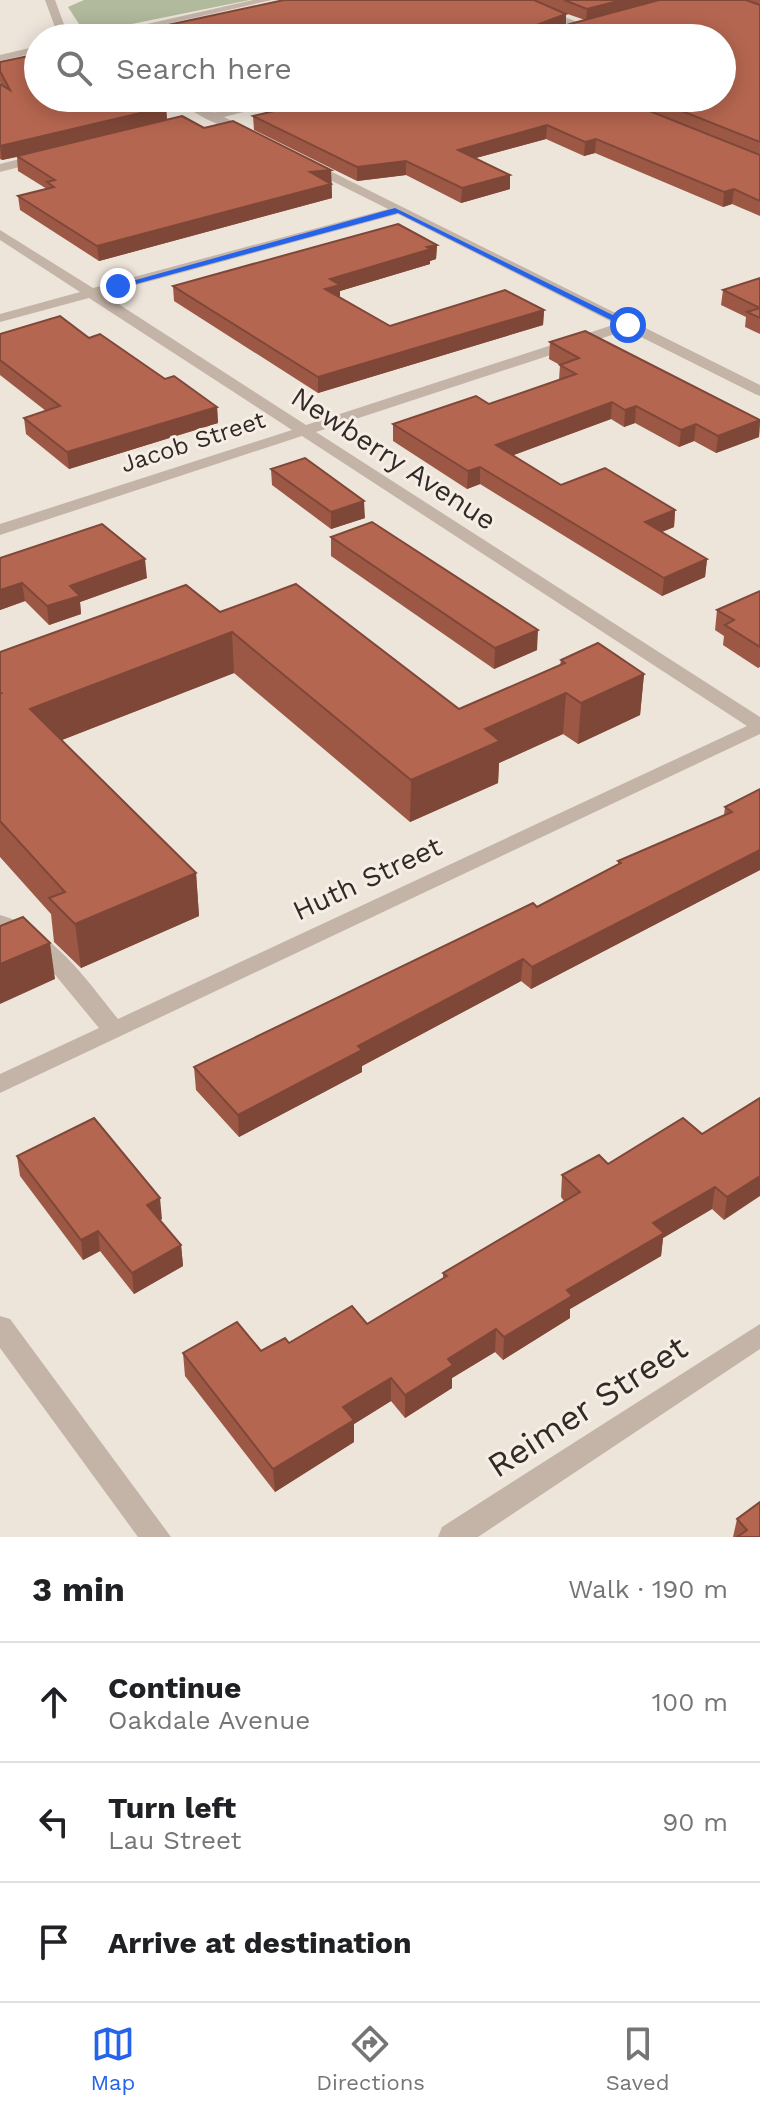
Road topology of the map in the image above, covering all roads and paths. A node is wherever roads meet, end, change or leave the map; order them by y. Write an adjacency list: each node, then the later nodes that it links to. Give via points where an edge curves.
1 (267, 0): 5 (street)
2 (513, 0): 6 (street)
3 (54, 2): 4 (street)
4 (60, 24)
5 (155, 24)
6 (577, 24)
7 (24, 52): 8 (street)
8 (0, 58)
9 (205, 112): 11 (street)
10 (230, 112): 11 (street)
11 (213, 116): 12 (street); 13 (street)
12 (195, 121)
13 (258, 139)
14 (60, 153): 16 (street)
15 (286, 153): 17 (street)
16 (0, 168)
17 (398, 210): 19 (street); 21 (street)
18 (0, 234): 19 (street, Newberry Avenue)
19 (91, 293): 20 (street); 23 (street, Newberry Avenue)
20 (0, 318)
21 (628, 325): 22 (street); 23 (street, Jacob Street)
22 (760, 391)
23 (303, 431): 24 (street, Jacob Street); 25 (street, Newberry Avenue)
24 (0, 530)
25 (760, 726): 27 (street, Huth Street)
26 (0, 922): 27 (street, via 27,933 45,949)
27 (114, 1030): 28 (street, Huth Street)
28 (0, 1084)
29 (0, 1327): 31 (street)
30 (760, 1335): 32 (street, Reimer Street)
31 (156, 1537)
32 (453, 1537)

